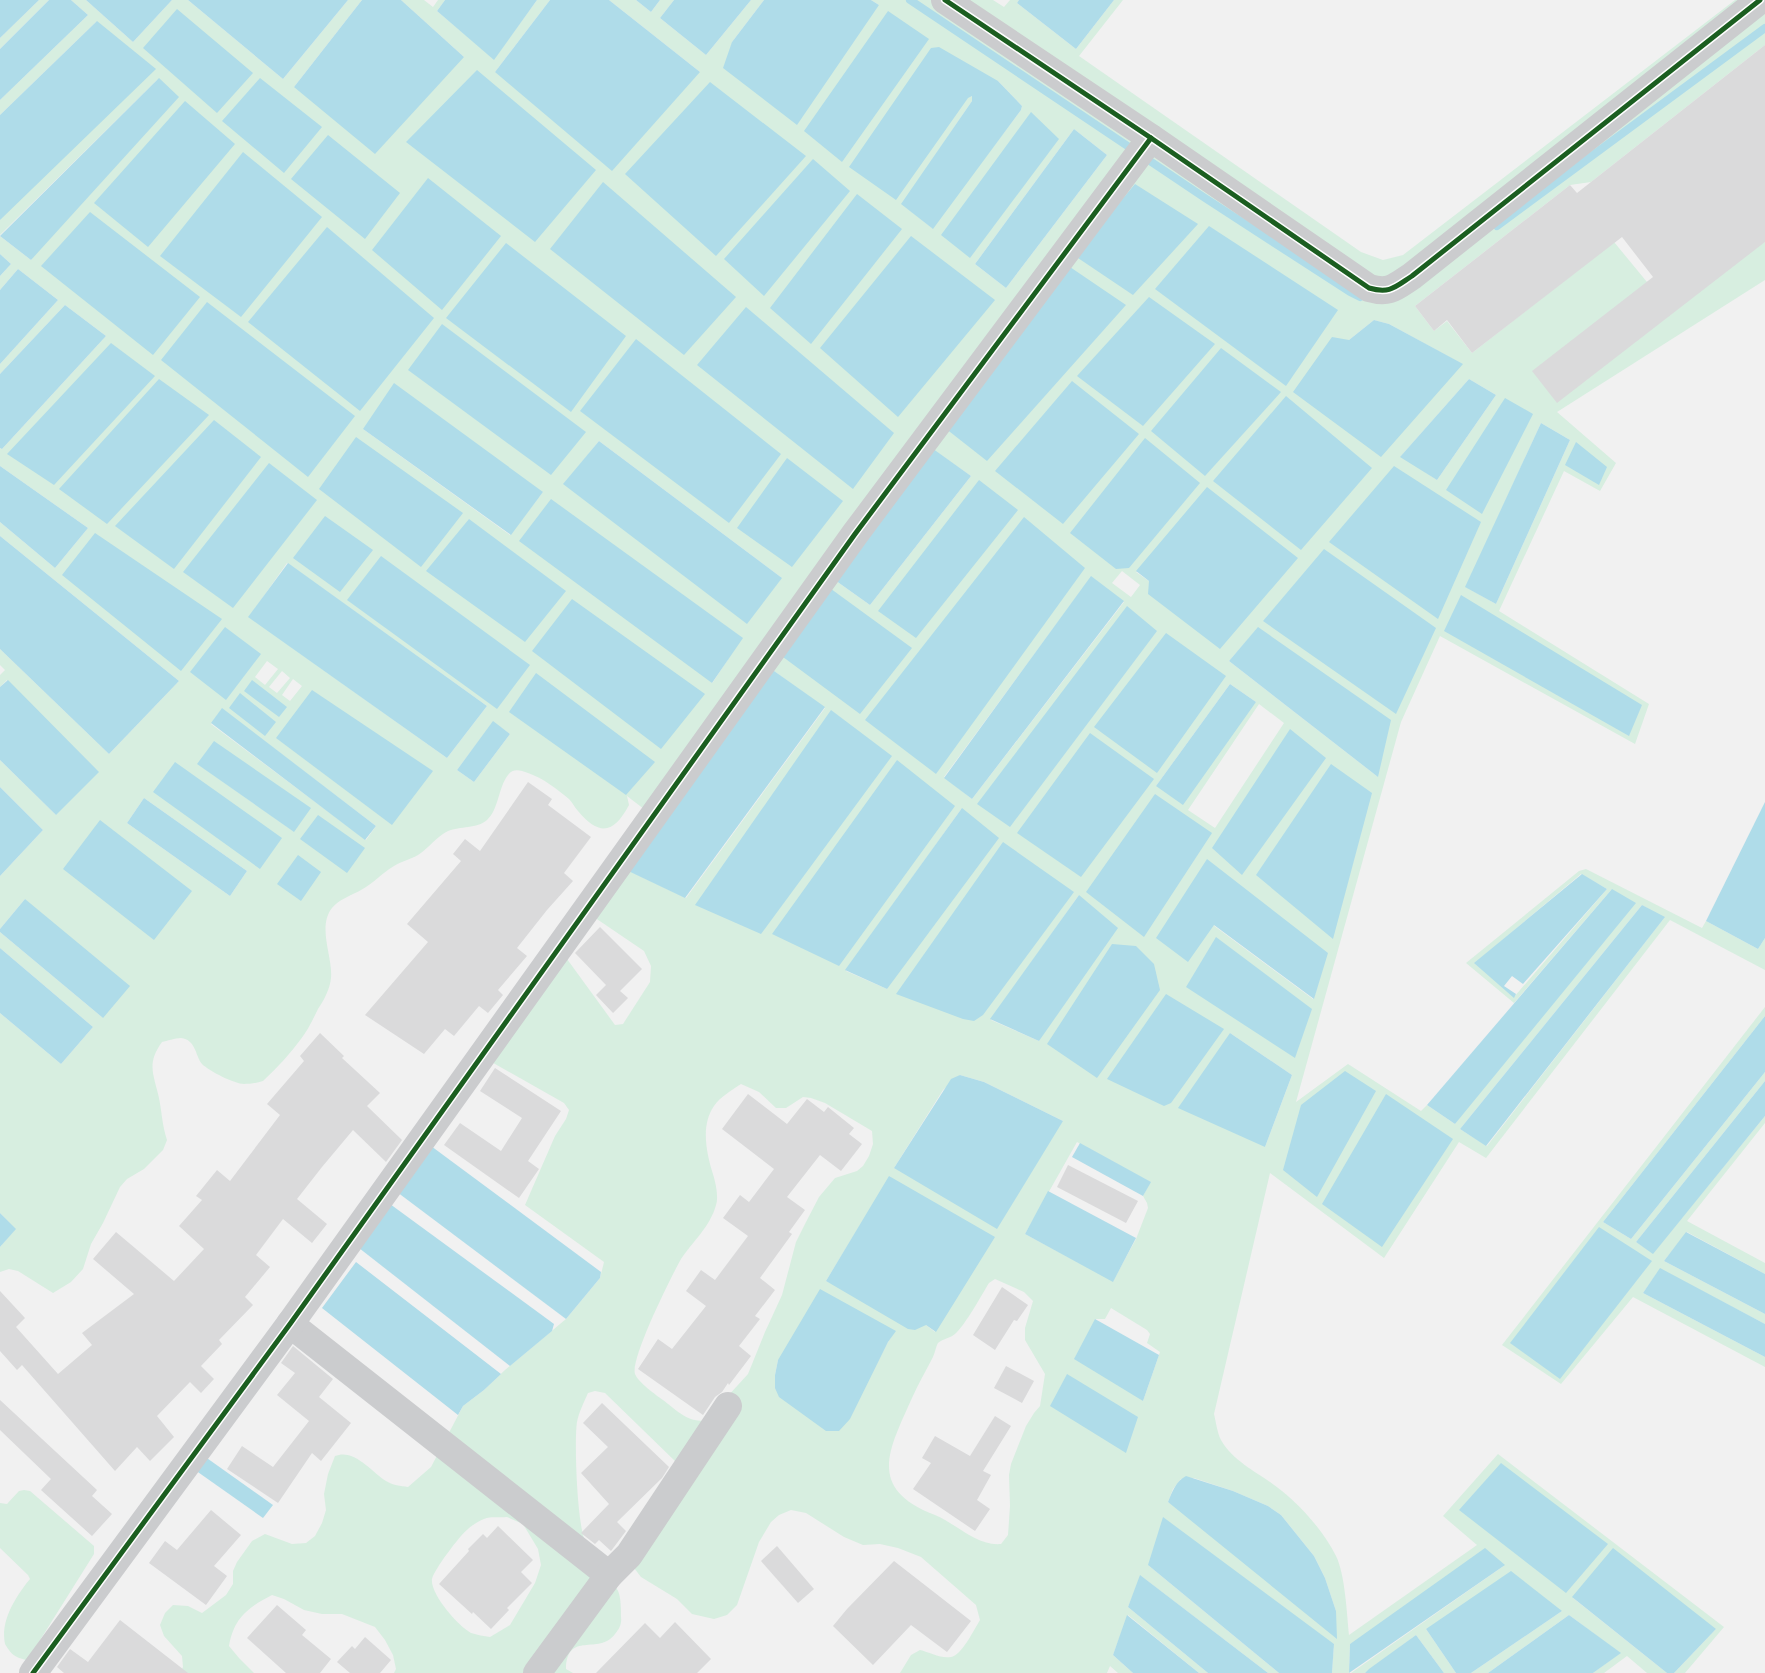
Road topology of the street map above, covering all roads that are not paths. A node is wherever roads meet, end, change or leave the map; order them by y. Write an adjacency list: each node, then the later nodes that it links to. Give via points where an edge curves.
1 (945, 0): 3 (street)
2 (1760, 0): 3 (street, via 1412,276 1390,290 1369,288)
3 (1142, 150): 4 (street, via 855,534)
4 (290, 1324): 6 (street); 7 (street)
5 (728, 1406): 6 (street, via 629,1555)
6 (609, 1575): 8 (street)
7 (33, 1673)
8 (538, 1673)

